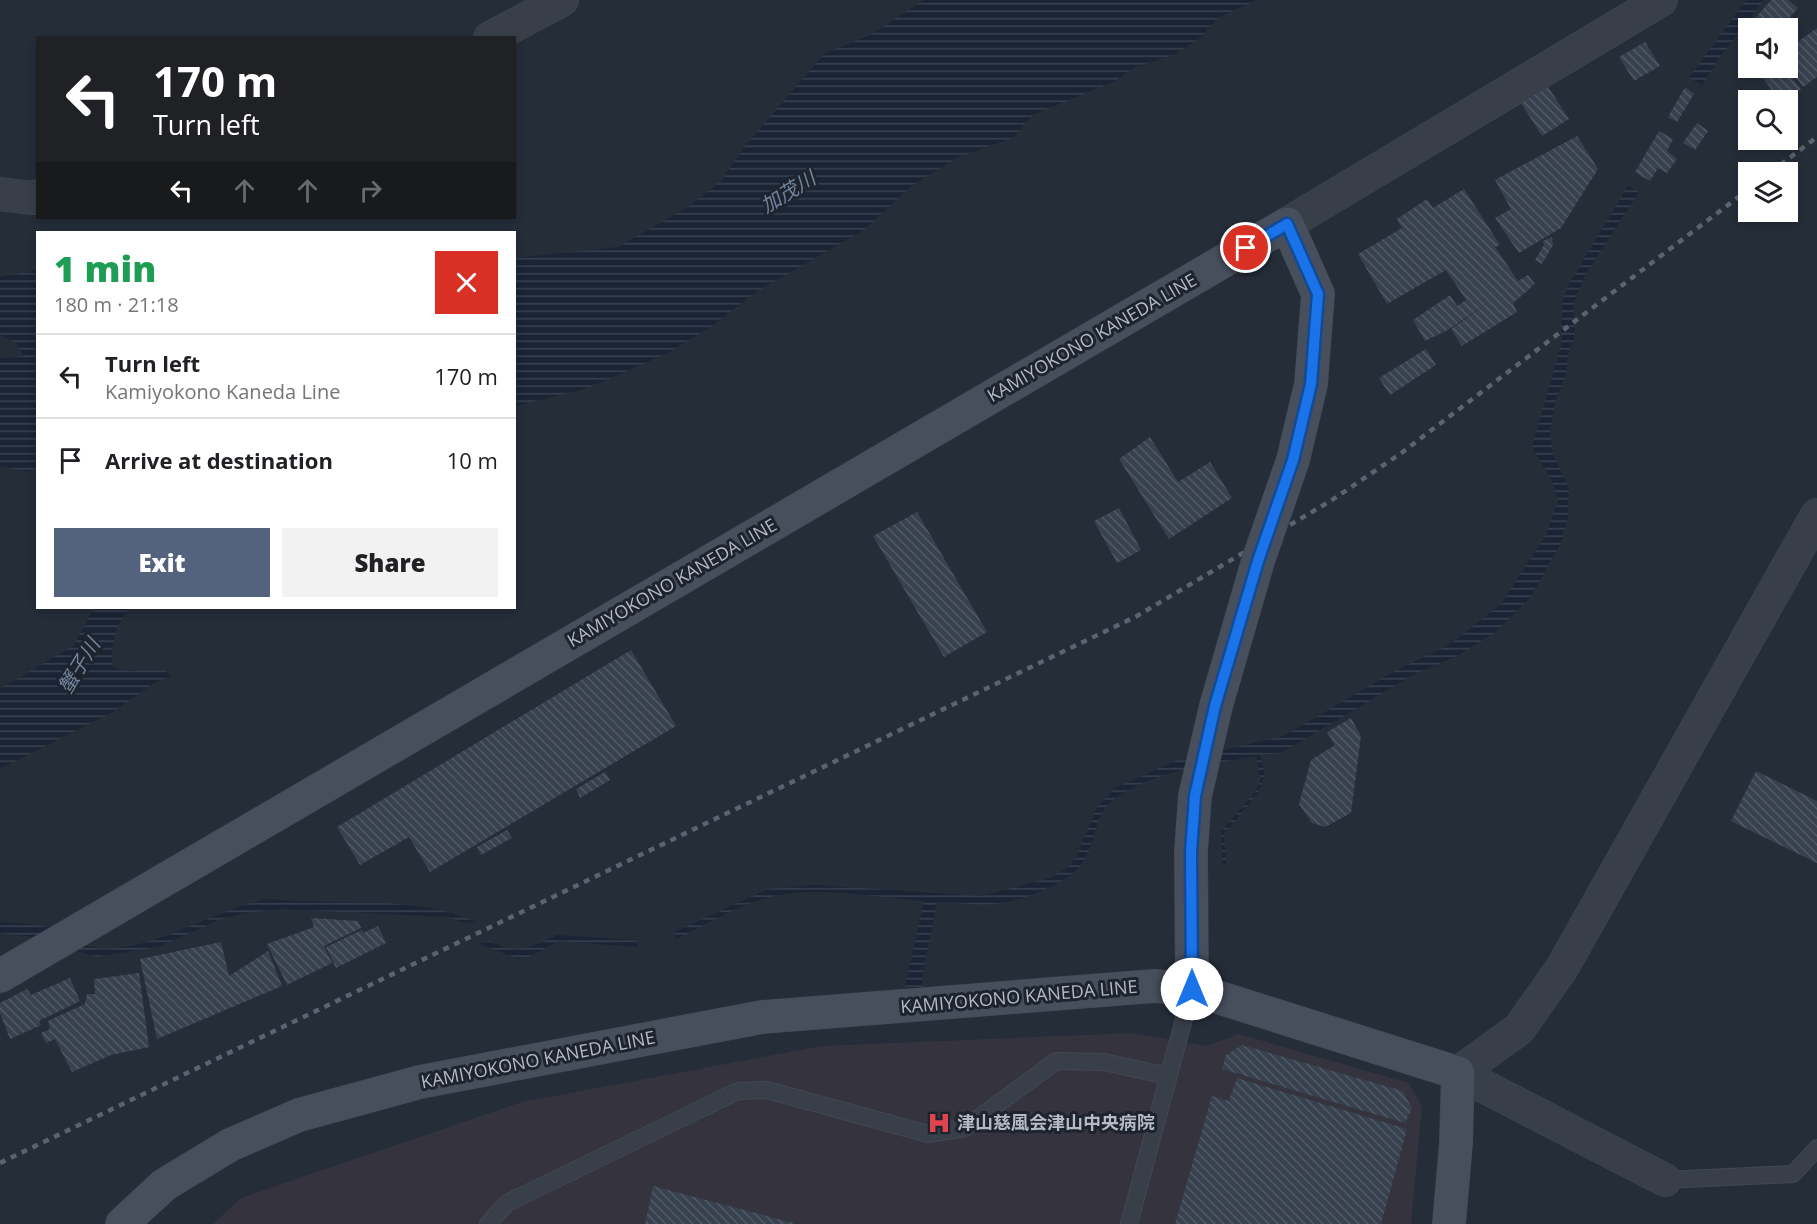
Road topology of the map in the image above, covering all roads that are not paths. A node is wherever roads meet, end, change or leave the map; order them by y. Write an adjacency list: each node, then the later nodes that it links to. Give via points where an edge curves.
1 (562, 0): 3 (street)
2 (1661, 0): 6 (street)
3 (494, 36)
4 (0, 194): 5 (street)
5 (36, 197)
6 (1287, 224): 8 (main road, KAMIYOKONO KANEDA LINE); 9 (main road, bridge, via 1318,294 1311,384 1293,460 1215,706 1195,796 1191,852)
7 (1817, 515): 10 (street, via 1562,968 1519,1029)
8 (0, 976)
9 (1192, 989): 10 (main road, KAMIYOKONO KANEDA LINE); 11 (lane); 14 (main road, KAMIYOKONO KANEDA LINE, via 1154,986 762,1017 420,1082 299,1115 230,1145 164,1185)
10 (1458, 1073): 13 (street); 17 (main road)
11 (1168, 1076): 15 (lane, via 1104,1062 1056,1061 965,1128 928,1134 767,1090 738,1091 507,1203); 16 (lane)
12 (1817, 1148): 13 (lane, via 1793,1174)
13 (1665, 1180)
14 (122, 1224)
15 (488, 1224)
16 (1130, 1224)
17 (1449, 1224)

